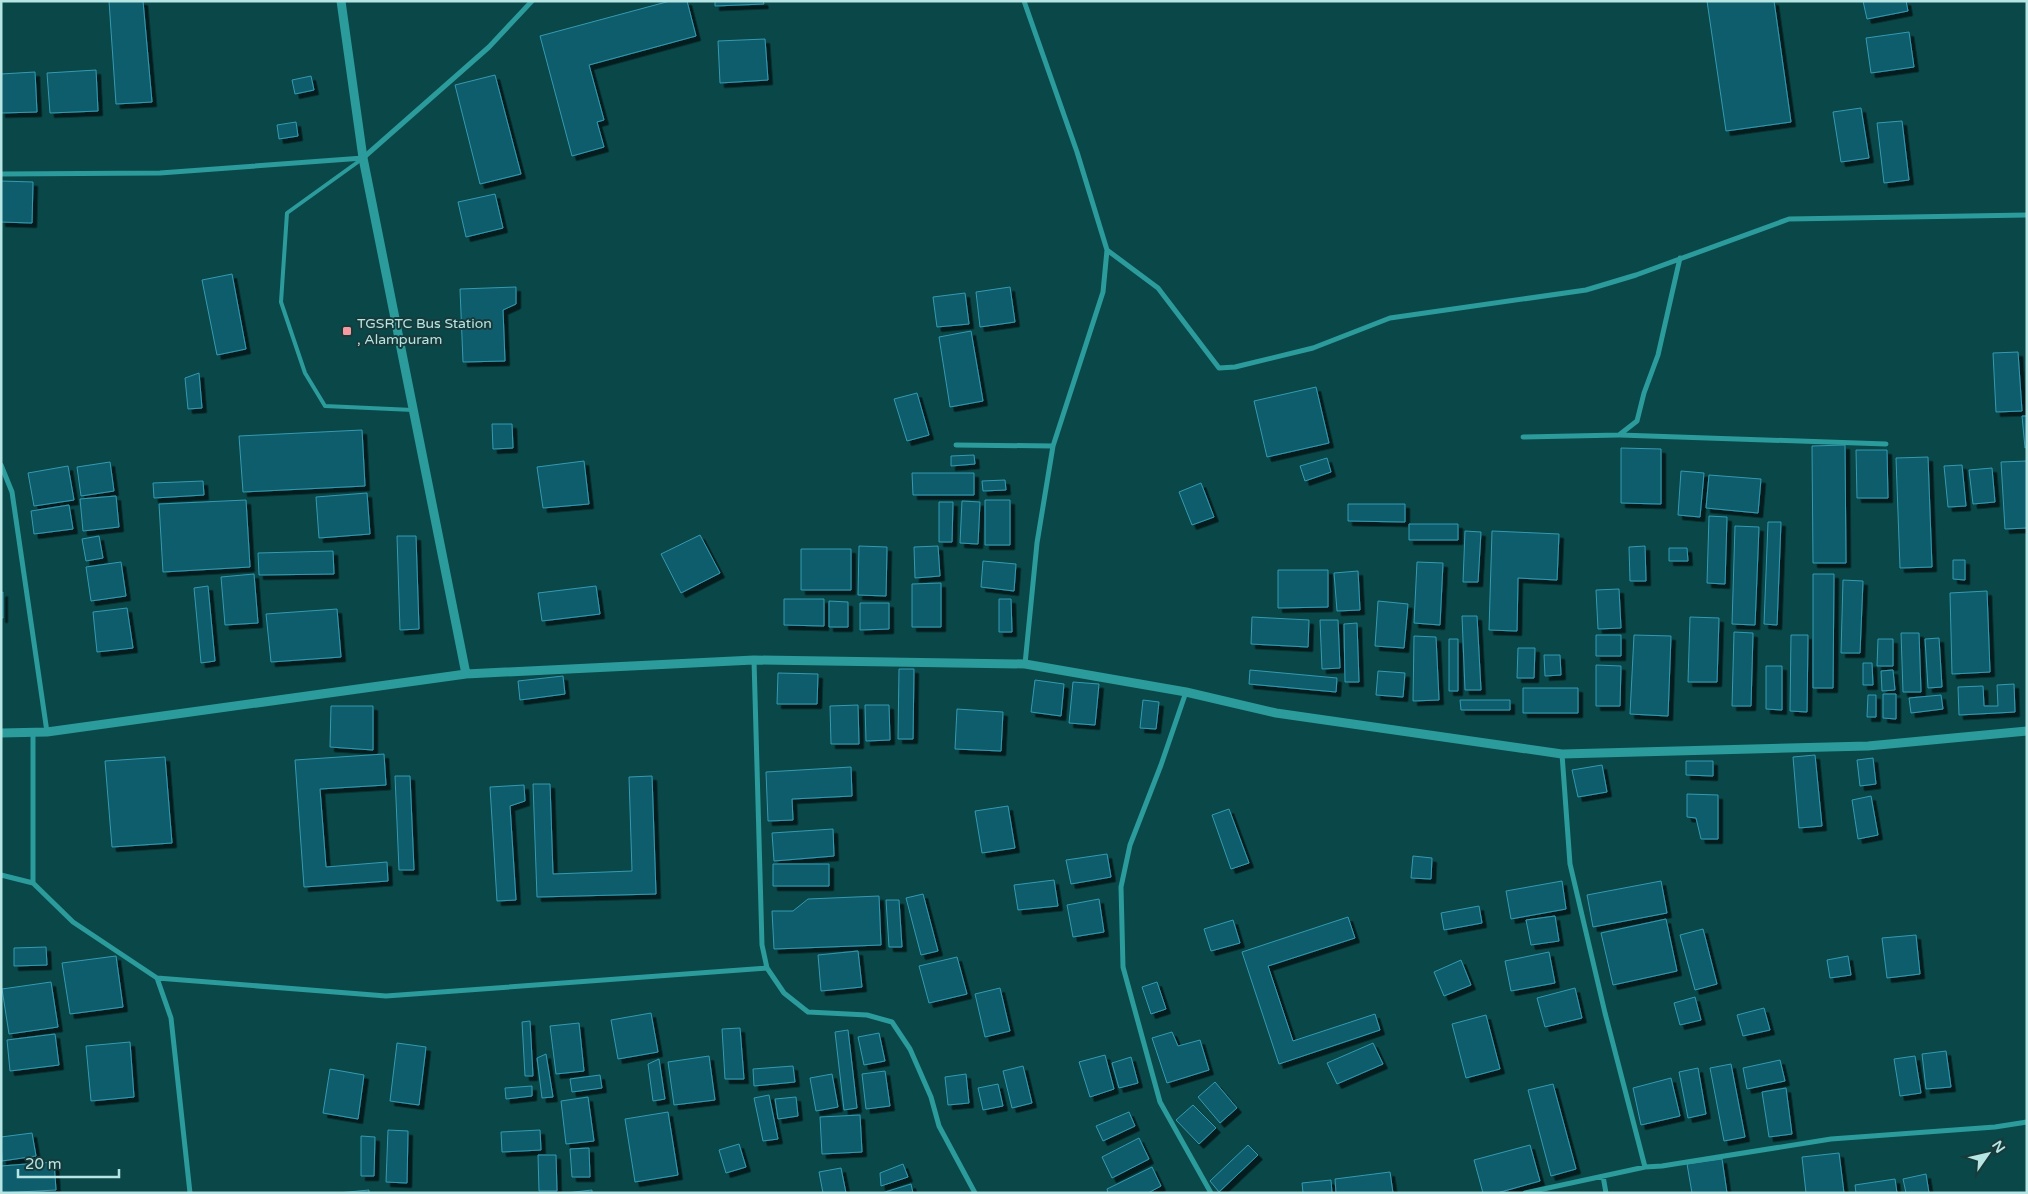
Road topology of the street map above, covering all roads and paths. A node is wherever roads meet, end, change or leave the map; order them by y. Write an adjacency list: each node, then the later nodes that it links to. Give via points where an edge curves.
1 (341, 1): 4 (street)
2 (532, 1): 4 (street, via 489,47)
3 (1024, 1): 7 (street, via 1077,152)
4 (363, 158): 5 (street, via 160,173); 9 (street); 9 (lane, via 287,214 281,302 305,373 325,406)
5 (1, 174)
6 (2027, 215): 8 (street, via 1789,219)
7 (1107, 250): 8 (street, via 1158,288 1219,368 1313,348 1390,318 1586,290); 14 (street, via 1104,292)
8 (1680, 258): 10 (street, via 1658,355 1637,421)
9 (414, 410): 18 (street)
10 (1619, 435): 11 (street); 12 (street)
11 (1523, 437)
12 (1886, 444)
13 (956, 445): 14 (street)
14 (1053, 446): 17 (street, via 1037,543)
15 (1, 465): 21 (street, via 12,492)
16 (754, 660): 17 (street); 18 (street); 27 (street, via 762,945)
17 (1025, 664): 19 (street)
18 (466, 674): 21 (street)
19 (1186, 692): 24 (street, via 1276,713); 34 (street, via 1130,845 1121,887 1123,967 1160,1102)
20 (2027, 731): 24 (street, via 1868,746)
21 (47, 732): 23 (street)
22 (1, 733): 23 (street)
23 (33, 733): 26 (street)
24 (1562, 754): 30 (street, via 1570,864)
25 (1, 875): 26 (street)
26 (33, 883): 28 (street, via 74,922)
27 (767, 968): 28 (street, via 386,996); 33 (street, via 784,993 808,1012 867,1015 892,1022 910,1049 939,1126)
28 (157, 978): 32 (street, via 171,1018)
29 (2027, 1122): 30 (street, via 1830,1139)
30 (1645, 1167): 31 (street)
31 (1603, 1176): 35 (street); 36 (street)
32 (190, 1193)
33 (974, 1193)
34 (1211, 1193)
35 (1525, 1193)
36 (1606, 1193)

